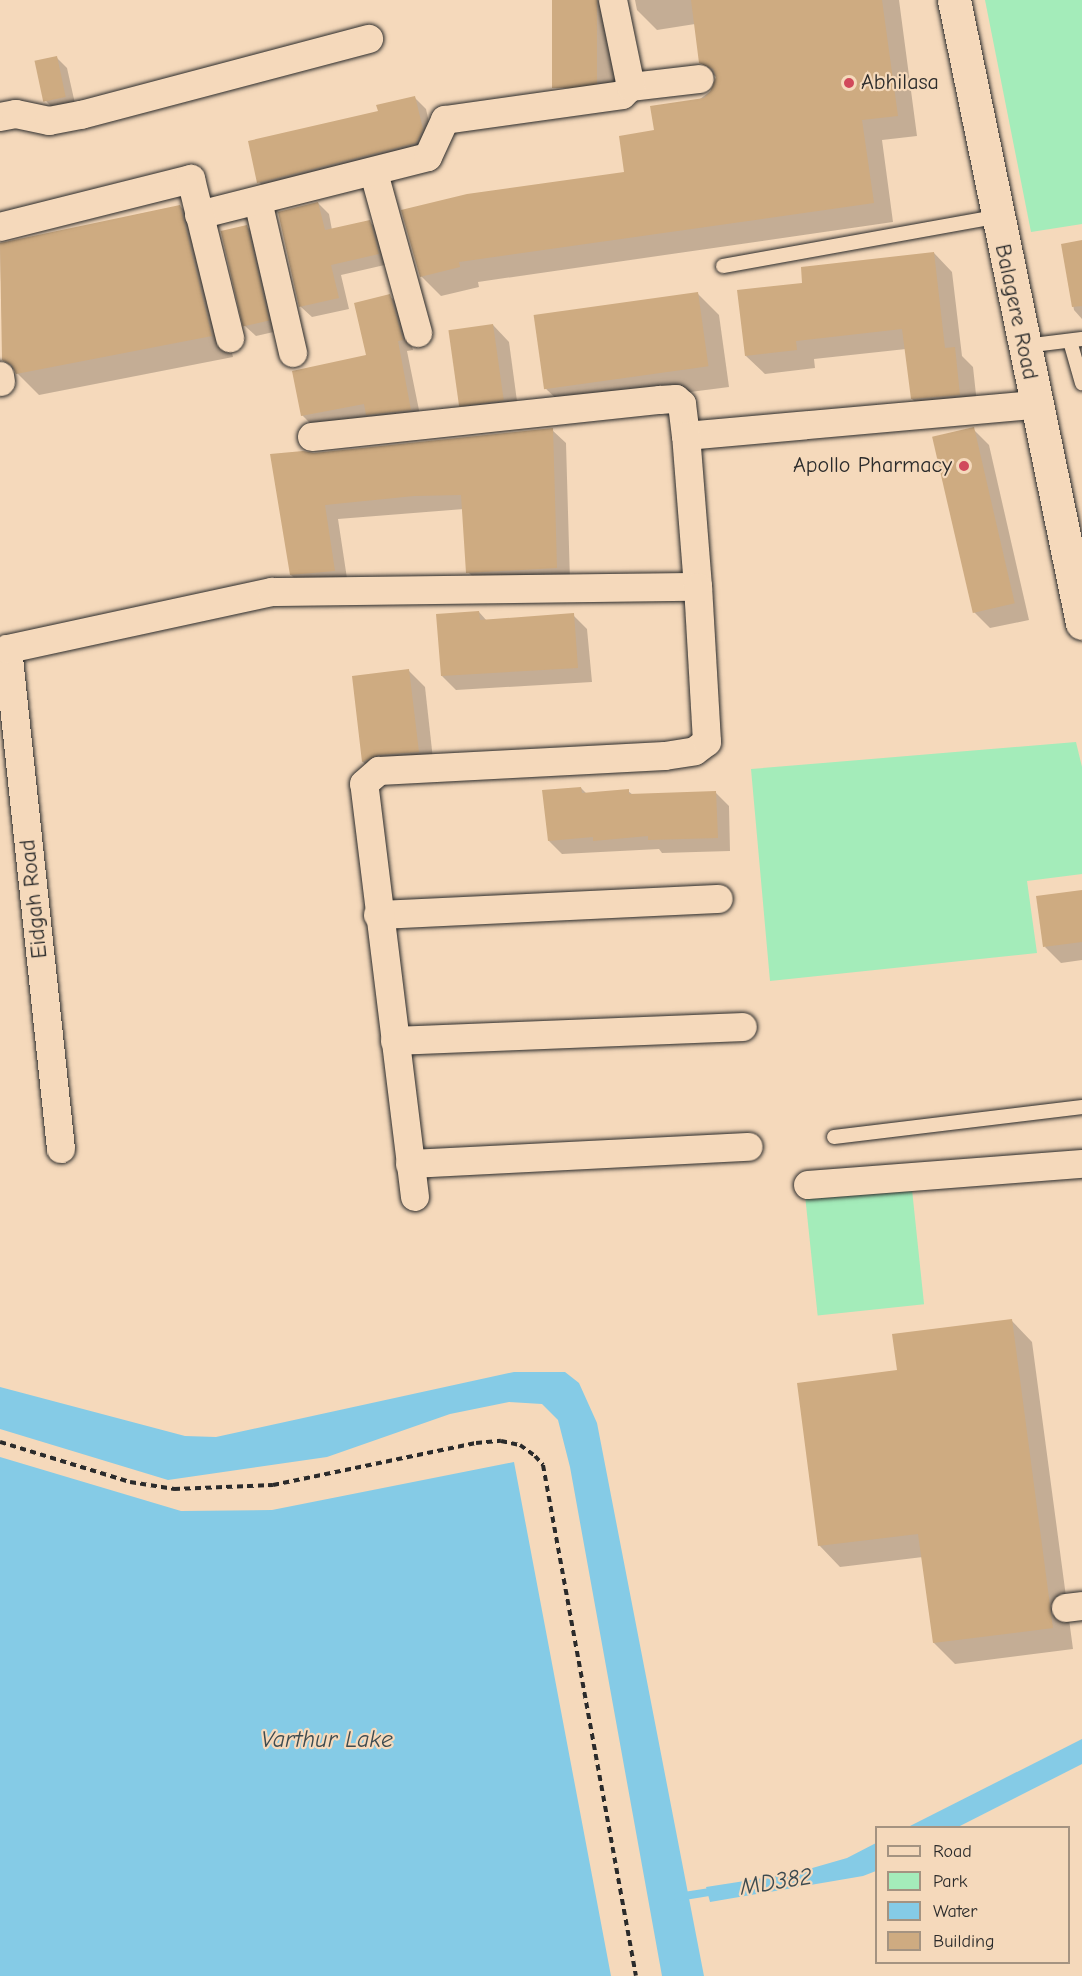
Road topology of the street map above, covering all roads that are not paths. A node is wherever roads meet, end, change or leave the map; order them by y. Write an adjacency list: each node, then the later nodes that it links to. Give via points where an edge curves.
1 (613, 0): 5 (street)
2 (954, 0): 10 (street, Balagere Road)
3 (369, 39): 6 (street, via 70,117 49,121 16,114)
4 (700, 79): 5 (street)
5 (631, 87): 7 (street, via 622,95 445,120 428,157)
6 (0, 117)
7 (374, 173): 8 (street); 13 (street)
8 (258, 201): 9 (street); 17 (street)
9 (199, 215): 11 (street, via 190,179); 14 (street)
10 (996, 217): 12 (lane); 16 (street, Balagere Road)
11 (0, 226)
12 (723, 266)
13 (418, 333)
14 (230, 338)
15 (1076, 340): 16 (lane); 18 (lane)
16 (1023, 347): 19 (street, Balagere Road)
17 (293, 353)
18 (1082, 383)
19 (1035, 405): 21 (street); 22 (street, Balagere Road)
20 (312, 436): 21 (street, via 676,399 682,404)
21 (686, 436): 23 (street)
22 (1075, 555): 24 (street, Balagere Road)
23 (698, 587): 26 (street, via 706,742 695,751 665,756 379,771 371,775 363,794); 32 (street, Eidgah Road, via 272,592 8,649)
24 (1082, 623)
25 (719, 899): 26 (street)
26 (378, 915): 28 (street)
27 (743, 1026): 28 (street)
28 (394, 1041): 33 (street)
29 (1082, 1107): 30 (lane)
30 (834, 1137)
31 (748, 1147): 33 (street)
32 (61, 1149)
33 (410, 1164): 36 (street)
34 (1082, 1164): 35 (street)
35 (808, 1185)
36 (414, 1197)

